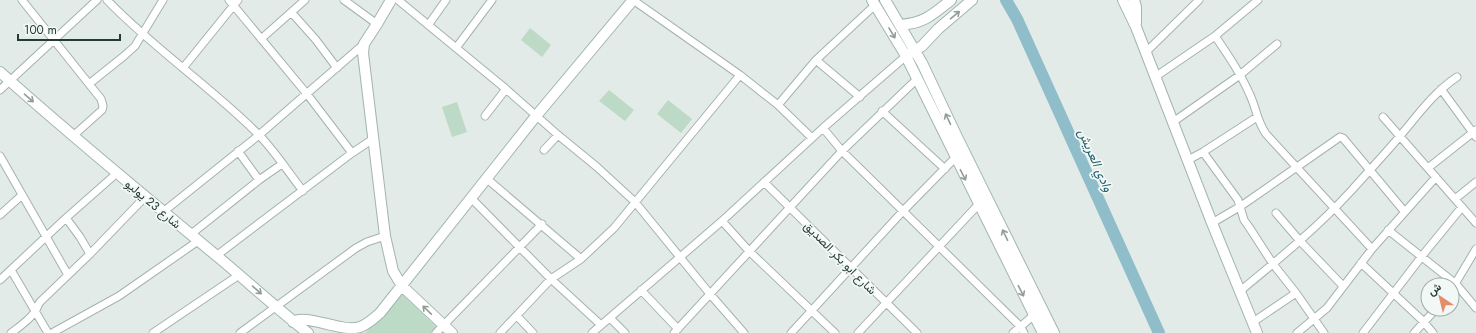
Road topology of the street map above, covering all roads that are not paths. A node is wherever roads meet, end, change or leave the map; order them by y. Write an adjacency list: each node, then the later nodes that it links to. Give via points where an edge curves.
1 (22, 0): 29 (street)
2 (97, 0): 29 (street)
3 (107, 0): 26 (street)
4 (163, 0): 26 (street)
5 (305, 0): 21 (street)
6 (344, 0): 22 (street)
7 (391, 0): 22 (street)
8 (398, 0): 23 (street)
9 (446, 0): 23 (street)
10 (492, 0): 32 (street)
11 (633, 0): 40 (street); 55 (street)
12 (885, 0): 24 (street)
13 (951, 0): 24 (street, via 929,18 913,24)
14 (972, 0): 33 (street, one-way to 14)
15 (1123, 0): 25 (street)
16 (1134, 0): 25 (street)
17 (1199, 0): 34 (street)
18 (1258, 0): 27 (street)
19 (234, 2): 28 (street); 37 (street)
20 (874, 3): 35 (street, one-way to 35); 36 (street)
21 (292, 13): 28 (street); 38 (street)
22 (377, 24): 30 (street)
23 (429, 24): 32 (street)
24 (900, 25): 33 (street)
25 (1136, 27): 34 (street)
26 (142, 34): 37 (street); 46 (street, via 130,51)
27 (1215, 36): 41 (street); 42 (street)
28 (261, 39): 50 (street)
29 (53, 40): 45 (street); 46 (street)
30 (364, 44): 38 (street); 66 (street, via 363,62)
31 (1278, 44): 41 (street)
32 (456, 48): 47 (street)
33 (915, 51): 35 (street); 176 (street, one-way to 33)
34 (1146, 52): 42 (street)
35 (906, 56): 44 (street); 51 (street)
36 (816, 60): 51 (street); 52 (street)
37 (183, 68): 61 (street)
38 (337, 68): 50 (street)
39 (0, 72): 45 (street, شارع 23 يوليو)
40 (740, 75): 52 (street); 91 (street)
41 (1240, 75): 56 (street, via 1254,104); 58 (street)
42 (1155, 77): 58 (street)
43 (1457, 77): 48 (street)
44 (917, 79): 53 (street); 73 (street)
45 (10, 81): 49 (street); 63 (street, شارع 23 يوليو, one-way to 63)
46 (89, 84): 63 (street, via 101,99 102,110)
47 (506, 89): 54 (street); 55 (street)
48 (1441, 89): 60 (street); 64 (street)
49 (0, 90)
50 (307, 94): 61 (street); 71 (street)
51 (860, 97): 59 (street)
52 (778, 105): 65 (street)
53 (882, 111): 69 (street); 78 (street)
54 (485, 116)
55 (536, 116): 62 (street); 82 (street)
56 (1257, 117): 70 (street); 76 (street, via 1266,134)
57 (1384, 117): 64 (street)
58 (1173, 122): 74 (street)
59 (822, 128): 65 (street); 69 (street)
60 (1475, 133): 77 (street)
61 (259, 135): 68 (street); 75 (street)
62 (558, 135): 67 (street); 91 (street)
63 (73, 136): 80 (street, شارع 23 يوليو)
64 (1400, 136): 77 (street); 79 (street)
65 (812, 138): 84 (street)
66 (373, 139): 71 (street); 109 (street)
67 (544, 150)
68 (238, 151): 83 (street); 99 (street)
69 (842, 151): 94 (street); 97 (street)
70 (1203, 152): 74 (street); 93 (street)
71 (352, 153): 86 (street)
72 (0, 157): 87 (street)
73 (955, 158): 78 (street); 92 (street, one-way to 92)
74 (1188, 160): 106 (street)
75 (282, 164): 83 (street); 86 (street)
76 (1297, 168): 79 (street, via 1340,137); 93 (street); 96 (street)
77 (1428, 168): 81 (street)
78 (945, 169): 97 (street)
79 (1369, 170): 96 (street); 98 (street)
80 (117, 173): 88 (street, شارع 23 يوليو); 102 (street)
81 (1436, 177): 90 (street); 98 (street)
82 (486, 178): 89 (street); 105 (street)
83 (259, 180): 110 (street)
84 (764, 182): 94 (street, شارع ابو بكر الصديق); 103 (street)
85 (1476, 182): 90 (street)
86 (303, 191): 118 (street)
87 (22, 195): 101 (street); 108 (street)
88 (146, 197): 99 (street, شارع 23 يوليو); 117 (street)
89 (471, 198): 112 (street); 132 (street)
90 (1455, 199): 95 (street)
91 (635, 202): 120 (street); 121 (street, via 614,228)
92 (978, 205): 113 (street); 145 (street, one-way to 145)
93 (1241, 206): 106 (street); 123 (street, via 1246,223)
94 (789, 207): 116 (street); 124 (street, شارع ابو بكر الصديق)
95 (1462, 207): 104 (street); 119 (street)
96 (1335, 208): 111 (street); 114 (street)
97 (903, 211): 113 (street); 124 (street)
98 (1404, 211): 107 (street)
99 (163, 212): 110 (street, شارع 23 يوليو)
100 (1276, 213): 111 (street)
101 (0, 215)
102 (66, 218): 108 (street); 117 (street)
103 (722, 220): 116 (street); 120 (street)
104 (1476, 223)
105 (542, 224): 112 (street); 121 (street)
106 (1212, 224): 135 (street)
107 (1388, 230): 114 (street); 119 (street)
108 (46, 236): 125 (street); 126 (street)
109 (385, 236): 132 (street, via 393,271); 141 (street, via 356,248)
110 (194, 238): 118 (street, شارع 23 يوليو); 159 (street, via 119,296)
111 (1300, 241): 123 (street); 133 (street)
112 (520, 247): 130 (street); 153 (street)
113 (939, 247): 140 (street); 155 (street)
114 (1372, 249): 122 (street)
115 (1476, 249): 129 (street)
116 (749, 251): 138 (street); 143 (street)
117 (90, 254): 126 (street)
118 (216, 256): 127 (street, شارع 23 يوليو)
119 (1422, 256): 128 (street); 139 (street)
120 (680, 257): 134 (street); 138 (street)
121 (581, 259): 130 (street)
122 (1361, 263): 133 (street); 139 (street)
123 (1273, 264): 135 (street); 136 (street)
124 (852, 268): 140 (street, شارع ابو بكر الصديق); 143 (street)
125 (11, 270): 131 (street); 144 (street)
126 (68, 275): 144 (street, via 38,304)
127 (239, 275): 141 (street, شارع 23 يوليو, one-way to 141); 160 (street)
128 (1444, 277)
129 (1460, 277)
130 (551, 279): 146 (street); 154 (street)
131 (0, 280)
132 (402, 286): 151 (street, via 380,313 360,327 348,328 301,319); 153 (street, one-way to 132)
133 (1343, 286): 149 (street, via 1327,308)
134 (641, 290): 148 (street); 156 (street)
135 (1240, 291): 152 (street)
136 (1296, 292): 149 (street); 152 (street)
137 (1460, 293): 142 (street)
138 (710, 294): 156 (street); 169 (street)
139 (1394, 294): 150 (street); 180 (street)
140 (886, 304): 172 (street); 173 (street, شارع ابو بكر الصديق)
141 (276, 307): 151 (street, شارع 23 يوليو); 161 (street)
142 (1476, 308)
143 (812, 311): 170 (street); 171 (street)
144 (35, 312): 157 (street); 158 (street)
145 (1034, 315): 155 (street); 175 (street)
146 (517, 316): 165 (street); 166 (street)
147 (1428, 317): 150 (street)
148 (610, 318): 154 (street); 168 (street)
149 (1314, 320): 178 (street); 179 (street)
150 (1424, 321): 181 (street); 182 (street)
151 (293, 322): 162 (street, شارع 23 يوليو)
152 (1253, 322): 177 (street)
153 (444, 325): 163 (street); 164 (street)
154 (601, 325): 167 (street)
155 (1022, 330): 174 (street)
156 (676, 331)
157 (11, 333)
158 (48, 333)
159 (52, 333)
160 (153, 333)
161 (240, 333)
162 (308, 333)
163 (436, 333)
164 (452, 333)
165 (500, 333)
166 (533, 333)
167 (592, 333)
168 (625, 333)
169 (744, 333)
170 (791, 333)
171 (835, 333)
172 (858, 333)
173 (917, 333)
174 (1013, 333)
175 (1042, 333)
176 (1054, 333)
177 (1257, 333)
178 (1297, 333)
179 (1324, 333)
180 (1363, 333)
181 (1414, 333)
182 (1433, 333)

